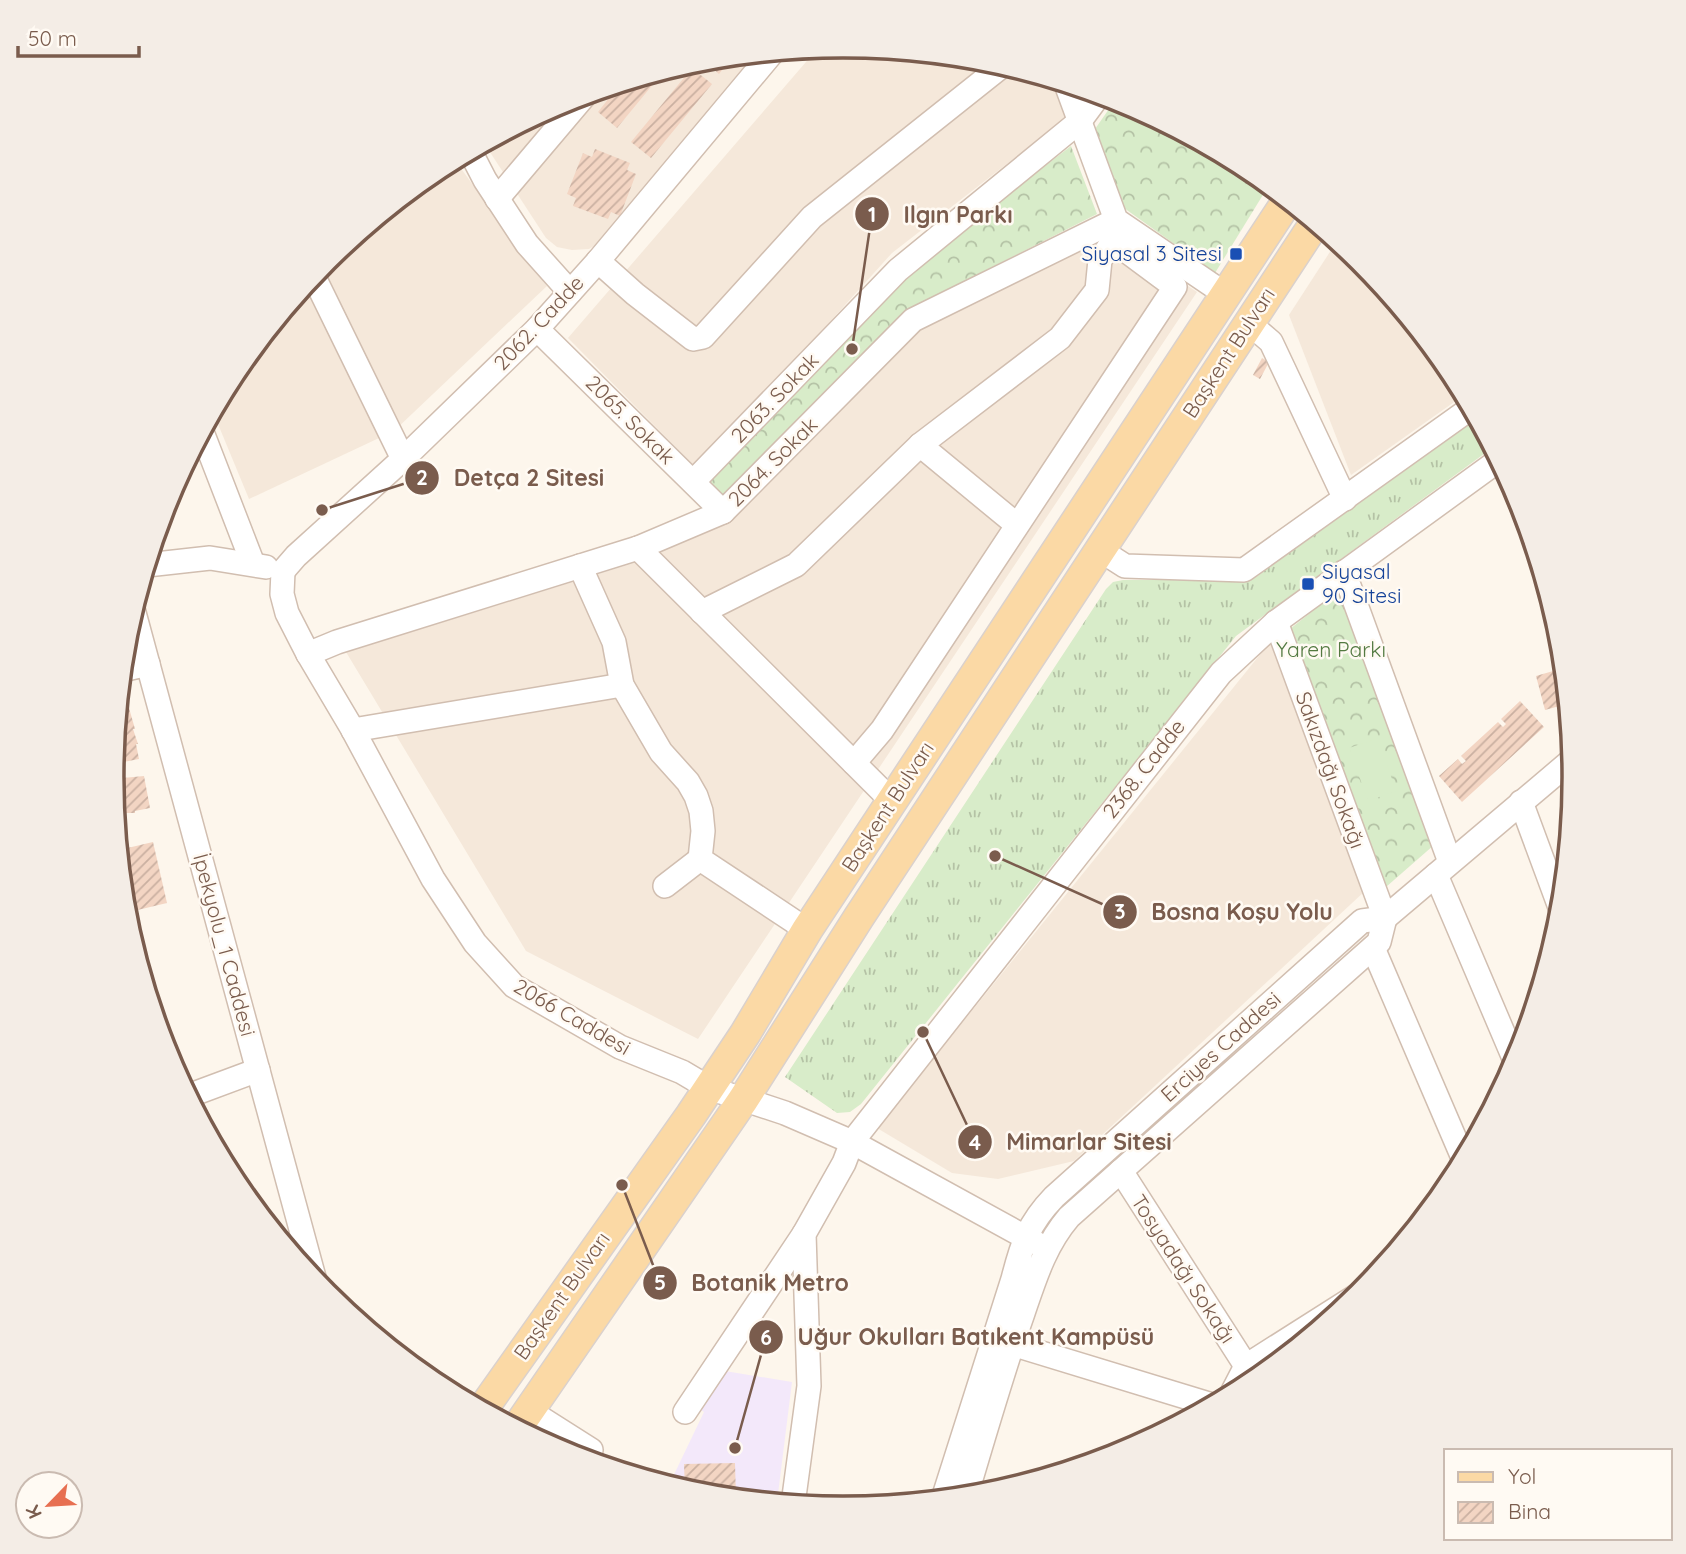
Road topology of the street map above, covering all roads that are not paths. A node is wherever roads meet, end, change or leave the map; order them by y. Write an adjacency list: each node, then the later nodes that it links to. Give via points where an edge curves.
1 (763, 62): 12 (street, 2062. Cadde)
2 (992, 74): 12 (street, via 812,217 703,337 693,339)
3 (1070, 95): 6 (street)
4 (1093, 103): 6 (street, 2063. Sokak)
5 (571, 111): 8 (street)
6 (1080, 121): 10 (street); 23 (street, 2063. Sokak, via 898,270)
7 (475, 159): 8 (street)
8 (497, 199): 14 (street, via 527,244)
9 (1282, 207): 15 (main road, Başkent Bulvarı)
10 (1116, 220): 15 (street); 25 (street, 2064. Sokak, via 913,320)
11 (1310, 230): 16 (main road, Başkent Bulvarı)
12 (598, 261): 14 (street, 2062. Cadde)
13 (318, 285): 21 (street)
14 (570, 292): 17 (street, 2062. Cadde)
15 (1225, 294): 44 (main road, Başkent Bulvarı)
16 (1250, 323): 24 (street, via 1273,346); 28 (main road, Başkent Bulvarı)
17 (537, 329): 21 (street, 2062. Cadde); 23 (street, 2065. Sokak)
18 (1464, 413): 24 (street)
19 (206, 443): 30 (street)
20 (920, 445): 26 (street); 26 (street, via 1060,338 1097,290 1100,260 1113,241 1175,286); 34 (street, via 796,565)
21 (403, 460): 32 (street, 2062. Cadde)
22 (1491, 466): 33 (street, 2368. Cadde)
23 (693, 482): 25 (street, 2065. Sokak)
24 (1345, 499): 28 (street, via 1244,570 1125,566)
25 (723, 512): 27 (street, 2064. Sokak)
26 (1017, 525): 42 (street, via 882,730)
27 (638, 548): 31 (street, 2064. Sokak); 34 (street)
28 (1100, 550): 57 (main road, Başkent Bulvarı)
29 (156, 564): 30 (street, via 210,558)
30 (253, 564): 32 (street)
31 (580, 566): 37 (street, 2064. Sokak); 40 (street, via 614,642)
32 (283, 571): 37 (street, 2066 Caddesi, via 287,613)
33 (1344, 572): 35 (street, 2368. Cadde); 47 (street)
34 (702, 612): 42 (street)
35 (1276, 622): 50 (street, Sakızdağı Sokağı); 58 (street, 2368. Cadde, via 1237,656 1201,698)
36 (139, 632): 38 (street, İpekyolu_1 Caddesi)
37 (308, 654): 41 (street, 2066 Caddesi)
38 (148, 664): 39 (street); 54 (street, İpekyolu_1 Caddesi)
39 (133, 668)
40 (622, 685): 41 (street); 46 (street, via 661,752 696,796 703,831)
41 (353, 730): 55 (street, 2066 Caddesi, via 433,879 495,967 514,986 620,1047)
42 (854, 763): 44 (street)
43 (1562, 768): 45 (street, Erciyes Caddesi)
44 (892, 801): 51 (main road, Başkent Bulvarı)
45 (1521, 802): 47 (street, Erciyes Caddesi); 49 (street)
46 (700, 859): 48 (street); 51 (street)
47 (1443, 868): 50 (street, Erciyes Caddesi); 53 (street)
48 (665, 886)
49 (1553, 888)
50 (1385, 918): 52 (street, Erciyes Caddesi); 62 (street, Erciyes Caddesi, via 1362,921 1054,1197)
51 (807, 930): 55 (main road, Başkent Bulvarı)
52 (1373, 948): 59 (street); 60 (street, Erciyes Caddesi)
53 (1510, 1047)
54 (258, 1070): 56 (street); 64 (street, İpekyolu_1 Caddesi)
55 (709, 1088): 57 (street, 2066 Caddesi); 70 (main road, Başkent Bulvarı)
56 (197, 1093)
57 (743, 1100): 58 (street, 2066 Caddesi); 72 (main road, Başkent Bulvarı)
58 (852, 1142): 61 (street, 2368. Cadde); 62 (street, 2066 Caddesi)
59 (1459, 1148)
60 (1121, 1171): 63 (street, Erciyes Caddesi, via 1069,1217); 67 (street, Tosyadağı Sokağı)
61 (804, 1234): 71 (street, 2368. Cadde); 76 (street, via 809,1386)
62 (1025, 1237): 63 (street, 2066 Caddesi); 75 (street, Erciyes Caddesi)
63 (1047, 1248): 66 (street, Erciyes Caddesi)
64 (309, 1259)
65 (1302, 1330): 67 (street)
66 (1012, 1344): 69 (street); 74 (street, Erciyes Caddesi)
67 (1246, 1366): 68 (street)
68 (1241, 1377)
69 (1200, 1401)
70 (487, 1402)
71 (685, 1412)
72 (522, 1419): 73 (street)
73 (591, 1450)
74 (970, 1484)
75 (946, 1488)
76 (794, 1495)

